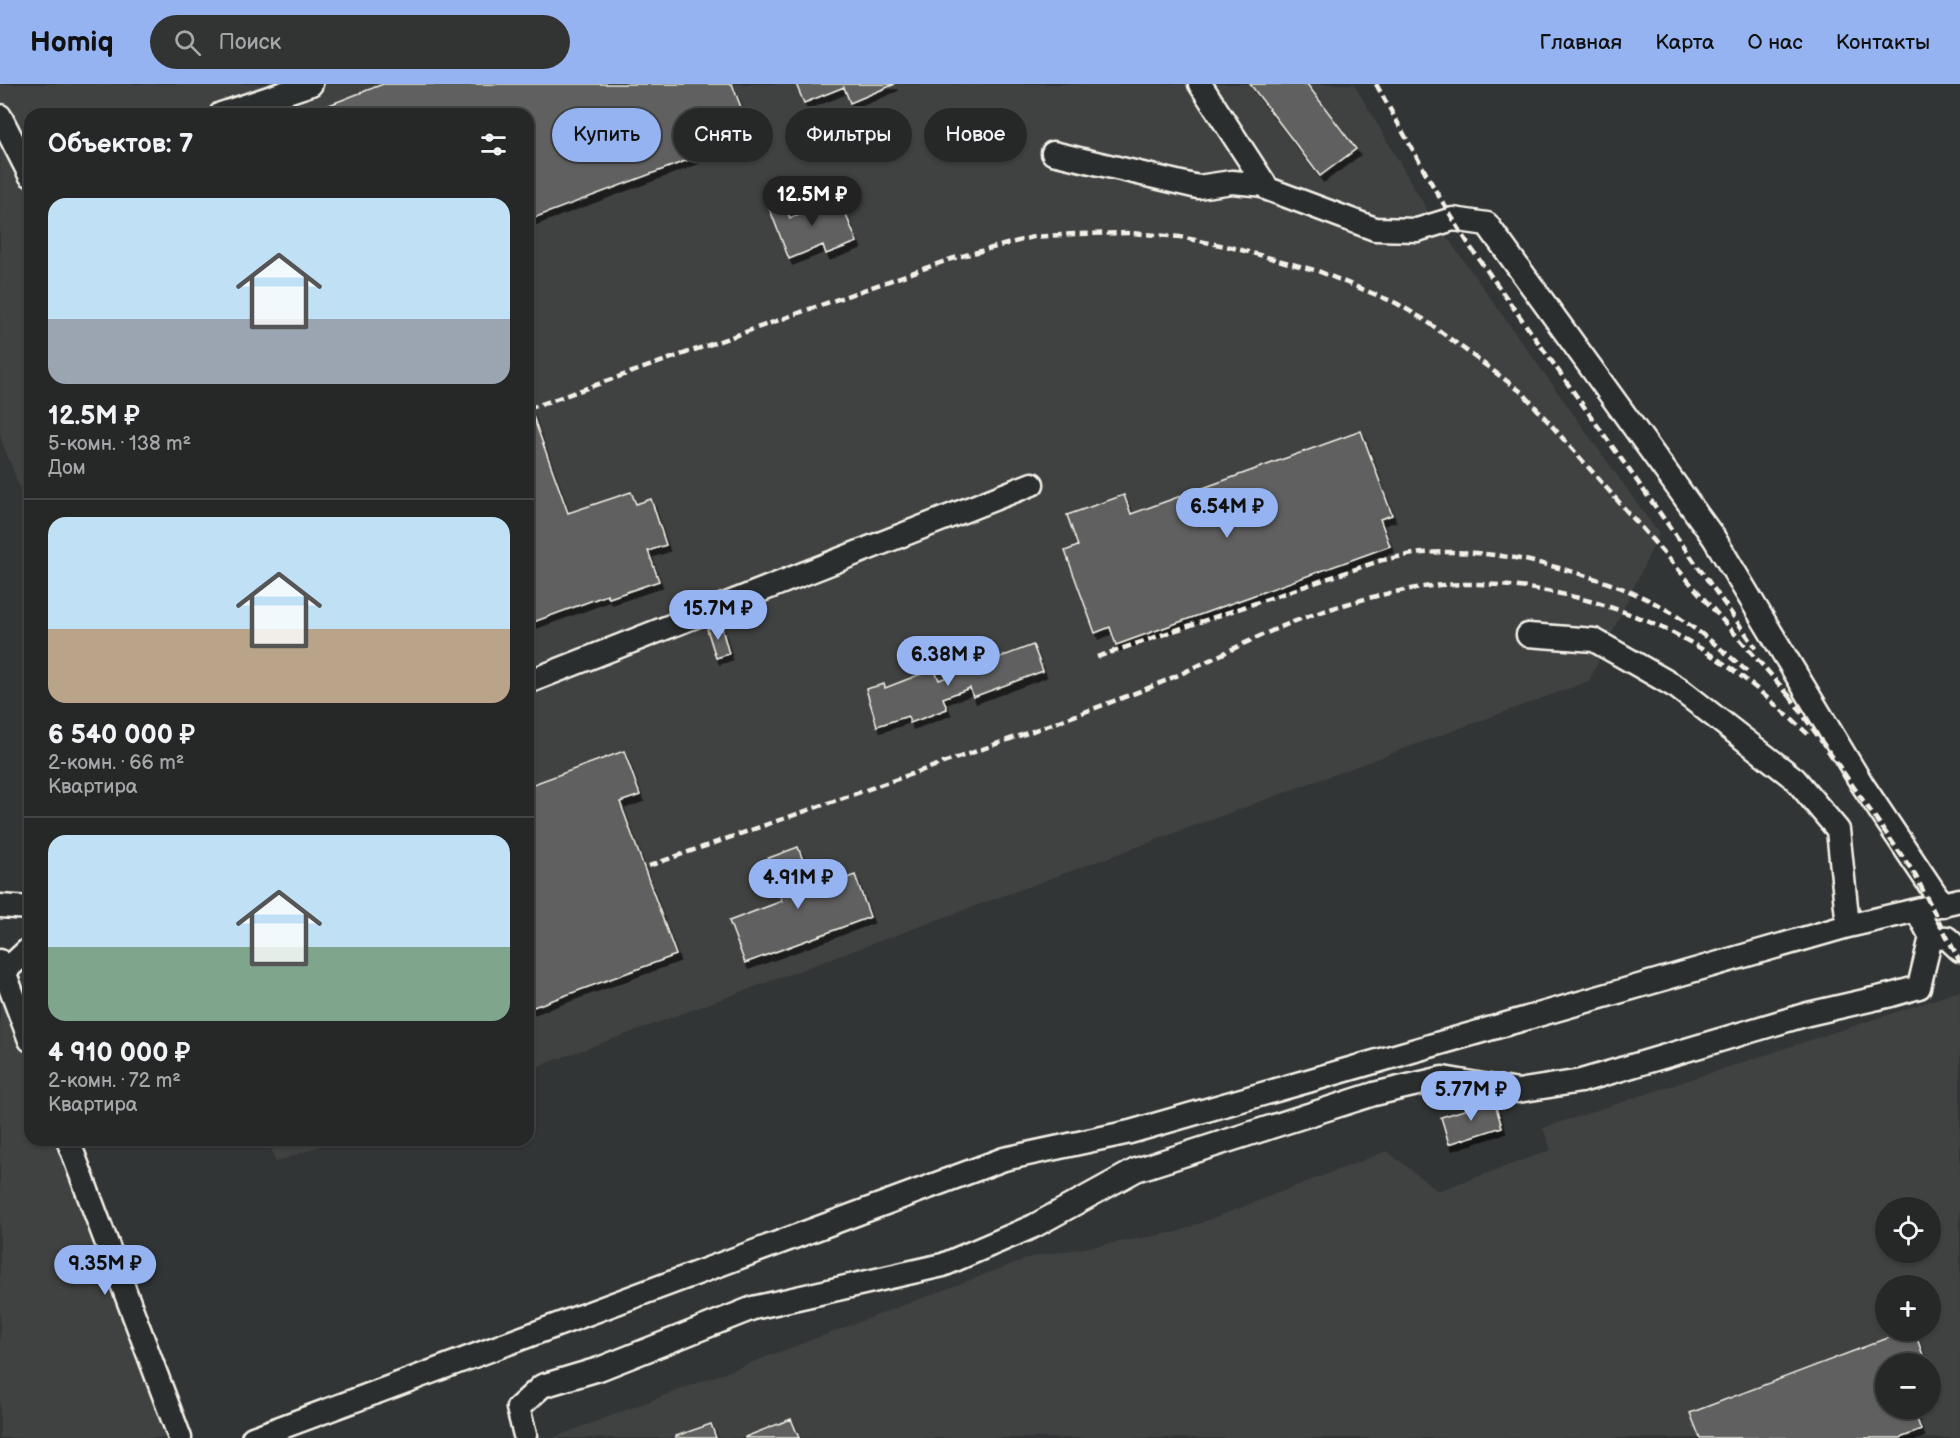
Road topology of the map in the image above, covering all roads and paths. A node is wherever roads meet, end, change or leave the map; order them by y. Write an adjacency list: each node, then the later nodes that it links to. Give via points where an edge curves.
1 (311, 84): 3 (street)
2 (1200, 84): 7 (street)
3 (239, 108)
4 (0, 116): 6 (street)
5 (1053, 153): 7 (street, via 1198,187 1232,182)
6 (24, 163)
7 (1265, 185): 11 (street, via 1375,229 1417,230 1453,219 1487,224 1714,538 1862,784)
8 (1032, 484): 10 (street)
9 (1528, 635): 15 (street, via 1594,640 1678,688 1795,779 1838,830)
10 (534, 680)
11 (1952, 902): 14 (street)
12 (0, 906): 13 (street)
13 (24, 908)
14 (1917, 911): 15 (street); 16 (street)
15 (1848, 926): 24 (street, via 1130,1132 1004,1159)
16 (1931, 937): 17 (street, via 1947,938); 22 (street, via 1919,987 1891,996 1808,1014 1581,1081 1518,1091 1443,1078 1259,1129 1136,1170 1034,1226 942,1265 753,1308 599,1369 542,1386 518,1408)
17 (1960, 950)
18 (24, 952): 19 (street)
19 (2, 967): 20 (street)
20 (24, 1024)
21 (70, 1146): 23 (street)
22 (525, 1435)
23 (180, 1438)
24 (253, 1438)

